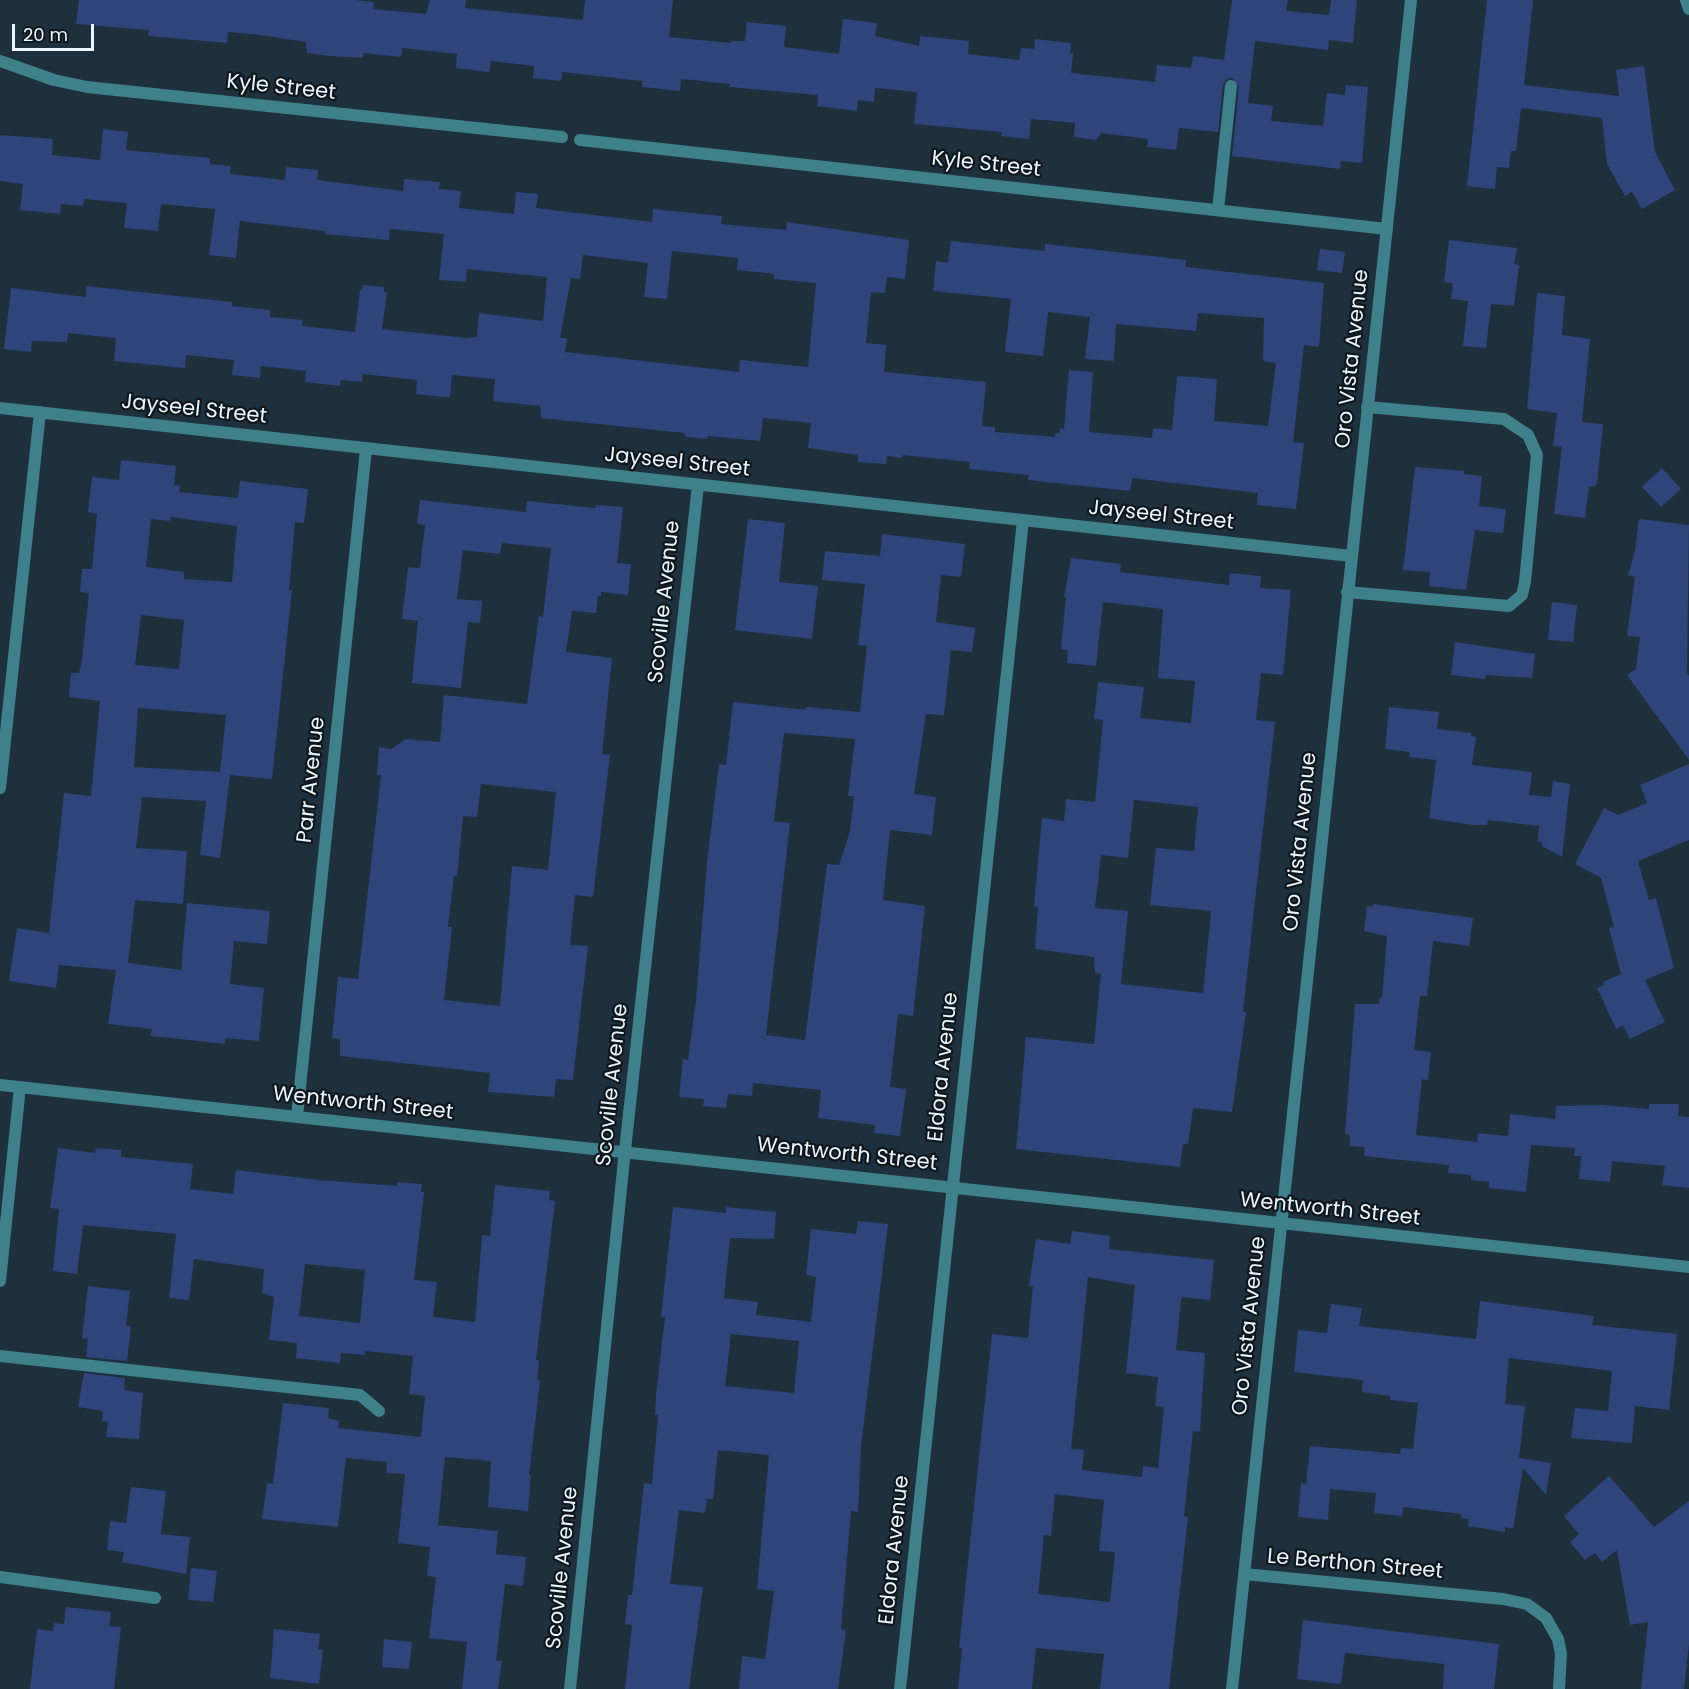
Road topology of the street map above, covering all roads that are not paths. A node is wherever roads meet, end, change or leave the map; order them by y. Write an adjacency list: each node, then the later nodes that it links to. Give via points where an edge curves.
1 (1411, 0): 9 (street, Oro Vista Avenue)
2 (1686, 0): 3 (street)
3 (1689, 9)
4 (0, 60): 6 (street, Kyle Street, via 54,80 87,87)
5 (1231, 86): 8 (street)
6 (562, 137)
7 (580, 140): 8 (street, Kyle Street)
8 (1218, 210): 9 (street, Kyle Street)
9 (1387, 229): 10 (street, Oro Vista Avenue)
10 (1367, 407): 16 (street, Oro Vista Avenue); 17 (street, via 1504,419 1528,435 1537,454 1525,582 1516,603 1502,606)
11 (0, 408): 12 (street, Jayseel Street)
12 (40, 412): 13 (street, Jayseel Street); 18 (street)
13 (366, 448): 14 (street, Jayseel Street); 21 (street, Parr Avenue)
14 (698, 485): 15 (street, Jayseel Street); 22 (street, Scoville Avenue)
15 (1023, 520): 16 (street, Jayseel Street); 23 (street, Eldora Avenue)
16 (1351, 556): 17 (street, Oro Vista Avenue)
17 (1347, 592): 24 (street, Oro Vista Avenue)
18 (0, 788)
19 (0, 1084): 20 (street, Wentworth Street)
20 (20, 1087): 21 (street, Wentworth Street); 26 (street)
21 (297, 1116): 22 (street, Wentworth Street)
22 (625, 1150): 23 (street, Wentworth Street); 32 (street, Scoville Avenue)
23 (951, 1186): 24 (street, Wentworth Street); 33 (street, Eldora Avenue)
24 (1280, 1225): 25 (street, Wentworth Street); 29 (street, Oro Vista Avenue)
25 (1689, 1267)
26 (0, 1281)
27 (0, 1356): 28 (street, via 351,1393 360,1395)
28 (379, 1411)
29 (1244, 1574): 34 (street, Oro Vista Avenue); 35 (street, Le Berthon Street, via 1527,1604 1553,1628 1561,1654)
30 (0, 1577): 31 (street)
31 (155, 1598)
32 (570, 1689)
33 (900, 1689)
34 (1232, 1689)
35 (1559, 1689)

